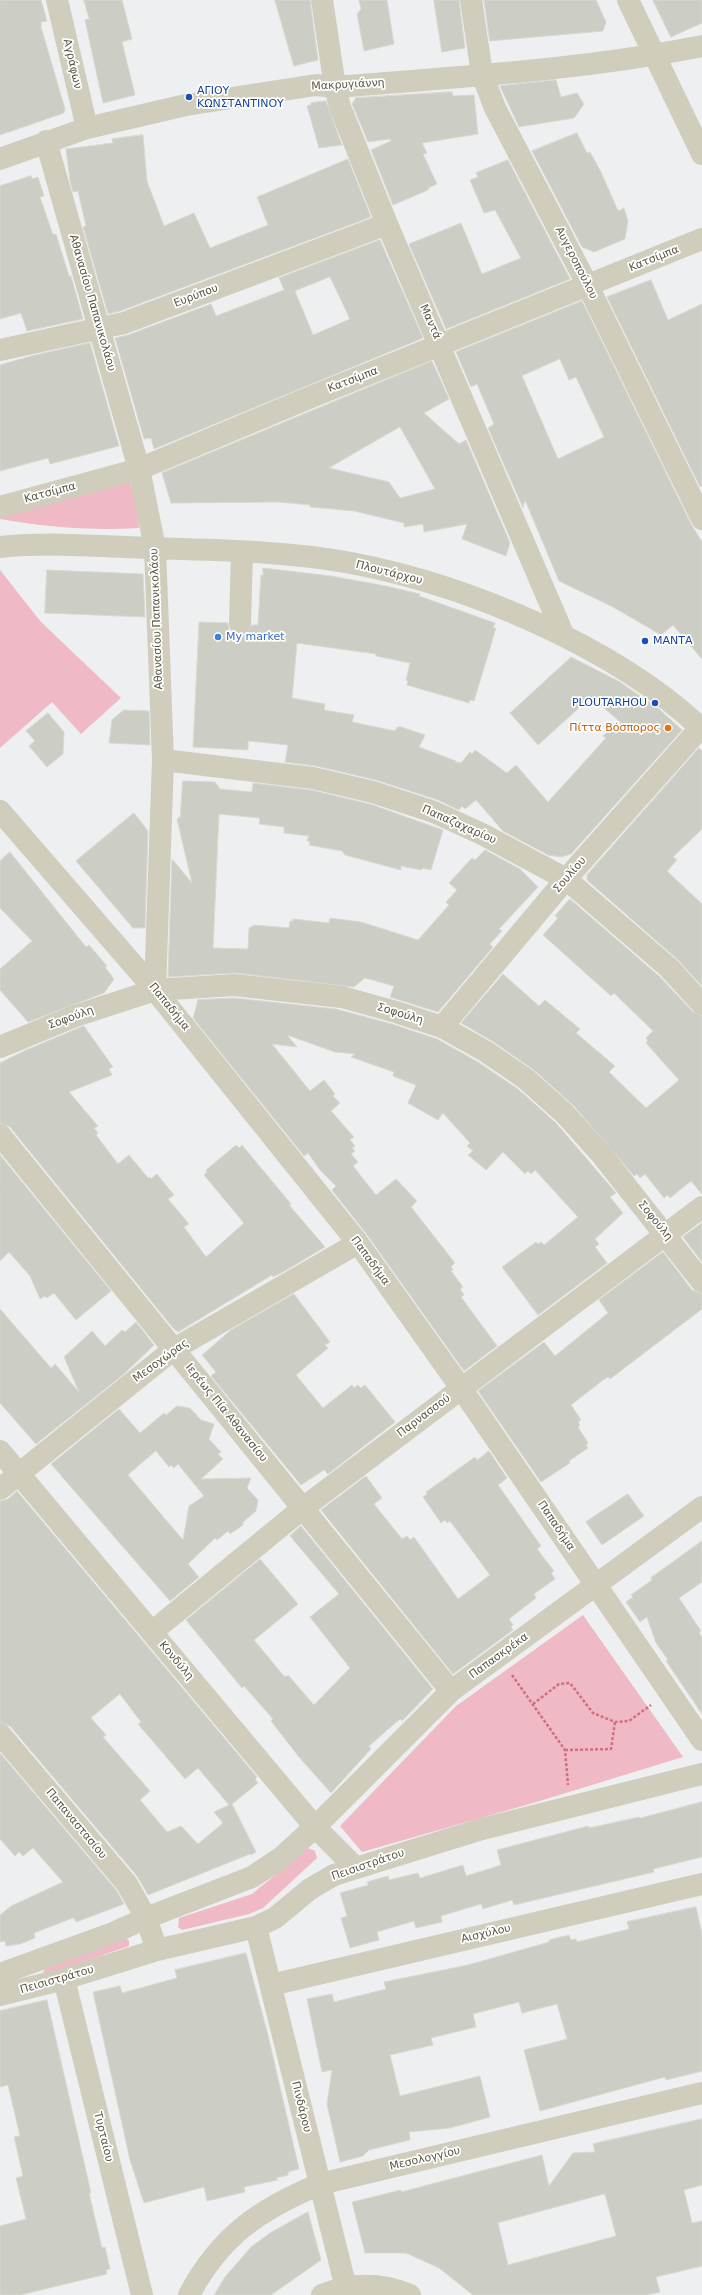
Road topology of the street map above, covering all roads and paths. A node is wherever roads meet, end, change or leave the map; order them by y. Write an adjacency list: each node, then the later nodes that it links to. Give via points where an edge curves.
1 (57, 0): 9 (street, Αγράφων)
2 (322, 0): 8 (street, Μαντά)
3 (470, 0): 7 (street, Αυγεροπούλου)
4 (628, 0): 6 (street)
5 (702, 46): 6 (street, Μακρυγιάννη)
6 (653, 56): 7 (street, Μακρυγιάννη); 11 (street)
7 (482, 74): 8 (street, Μακρυγιάννη); 15 (street, Αυγεροπούλου, via 495,108)
8 (335, 87): 9 (street, Μακρυγιάννη, via 316,85 186,105); 13 (street, Μαντά, via 340,107)
9 (87, 128): 10 (street, Μακρυγιάννη)
10 (46, 142): 12 (street, Μακρυγιάννη); 16 (street, Αθανασίου Παπανικολάου)
11 (702, 154)
12 (0, 159)
13 (387, 224): 16 (street, Ευρύπου, via 131,320); 17 (street, Μαντά)
14 (702, 240): 15 (street, Κατσίμπα)
15 (588, 286): 17 (street, Κατσίμπα); 21 (street, Αυγεροπούλου)
16 (99, 329): 18 (street, Ευρύπου); 19 (street, Αθανασίου Παπανικολάου)
17 (441, 346): 19 (street, Κατσίμπα); 28 (street, Μαντά)
18 (0, 350)
19 (139, 469): 20 (street, Κατσίμπα); 25 (street, Αθανασίου Παπανικολάου)
20 (0, 507)
21 (702, 519)
22 (0, 532): 23 (street)
23 (39, 544): 24 (street); 25 (street, Πλουτάρχου)
24 (0, 548)
25 (155, 548): 26 (street, Πλουτάρχου); 30 (street, Αθανασίου Παπανικολάου)
26 (242, 552): 27 (street); 28 (street, Πλουτάρχου, via 284,554 350,563 405,575 499,607)
27 (240, 624)
28 (564, 636): 29 (street, Πλουτάρχου, via 635,676)
29 (702, 728): 32 (street, Σουλίου)
30 (163, 760): 32 (street, Παπαζαχαρίου, via 314,778 373,792 448,818); 33 (street, Αθανασίου Παπανικολάου)
31 (0, 811): 33 (street, Παπαδήμα)
32 (566, 879): 34 (street, Παπαζαχαρίου, via 663,963); 35 (street, Σουλίου)
33 (155, 990): 35 (street, Σοφούλη, via 234,985 342,997); 36 (street, Σοφούλη, via 75,1016); 40 (street, Παπαδήμα)
34 (702, 1004)
35 (442, 1027): 39 (street, Σοφούλη, via 485,1051 526,1079 565,1114)
36 (0, 1046)
37 (0, 1135): 42 (street, Ιερέως Πία Αθανασίου)
38 (702, 1207): 39 (street, Παρνασσού)
39 (666, 1234): 41 (street, Σοφούλη); 43 (street, Παρνασσού)
40 (358, 1243): 42 (street, Μεσοχώρας); 43 (street, Παπαδήμα)
41 (702, 1282)
42 (174, 1349): 45 (street, Μεσοχώρας); 48 (street, Ιερέως Πία Αθανασίου)
43 (461, 1388): 48 (street, Παρνασσού); 49 (street, Παπαδήμα)
44 (0, 1451): 45 (street, Κονδύλη)
45 (19, 1473): 46 (street, Μεσοχώρας); 50 (street, Κονδύλη)
46 (0, 1489)
47 (702, 1507): 49 (street, Παπασκρέκα)
48 (303, 1508): 50 (street, Παρνασσού); 52 (street, Ιερέως Πία Αθανασίου)
49 (596, 1585): 51 (street, Παπασκρέκα); 53 (street, Παπαδήμα)
50 (152, 1632): 61 (street, Κονδύλη)
51 (499, 1656): 52 (street, Παπασκρέκα); 54 (path)
52 (451, 1691): 61 (street, Παπασκρέκα)
53 (669, 1692): 55 (path, via 629,1721); 57 (street, Παπαδήμα)
54 (534, 1704): 55 (path, via 560,1684 570,1682 593,1713); 58 (path)
55 (615, 1722): 58 (path, via 611,1749)
56 (0, 1734): 64 (street, Παπαναστασίου, via 127,1884)
57 (702, 1740)
58 (565, 1750): 60 (path)
59 (702, 1774): 60 (street, Πεισιστράτου)
60 (570, 1807): 62 (street, Πεισιστράτου, via 482,1829)
61 (315, 1827): 62 (street, Κονδύλη); 64 (street, Παπασκρέκα, via 282,1857 252,1878)
62 (356, 1868): 65 (street, Πεισιστράτου, via 334,1875 310,1889 275,1918)
63 (702, 1884): 69 (street, Αισχύλου)
64 (146, 1918): 66 (street, Παπαναστασίου); 67 (street, Παπασκρέκα, via 113,1933)
65 (256, 1927): 66 (street, Πεισιστράτου); 69 (street, Πινδάρου)
66 (157, 1950): 68 (street, Πεισιστράτου)
67 (0, 1974)
68 (64, 1979): 70 (street, Πεισιστράτου); 74 (street, Τυρταίου)
69 (271, 1985): 72 (street, Πινδάρου)
70 (0, 1995)
71 (702, 2093): 72 (street, Μεσολογγίου)
72 (320, 2184): 73 (street, Πινδάρου); 75 (street, Μεσολογγίου, via 288,2197 249,2220 211,2259)
73 (346, 2288): 76 (street); 77 (street, via 375,2286)
74 (142, 2295)
75 (189, 2295)
76 (322, 2295)
77 (410, 2295)

